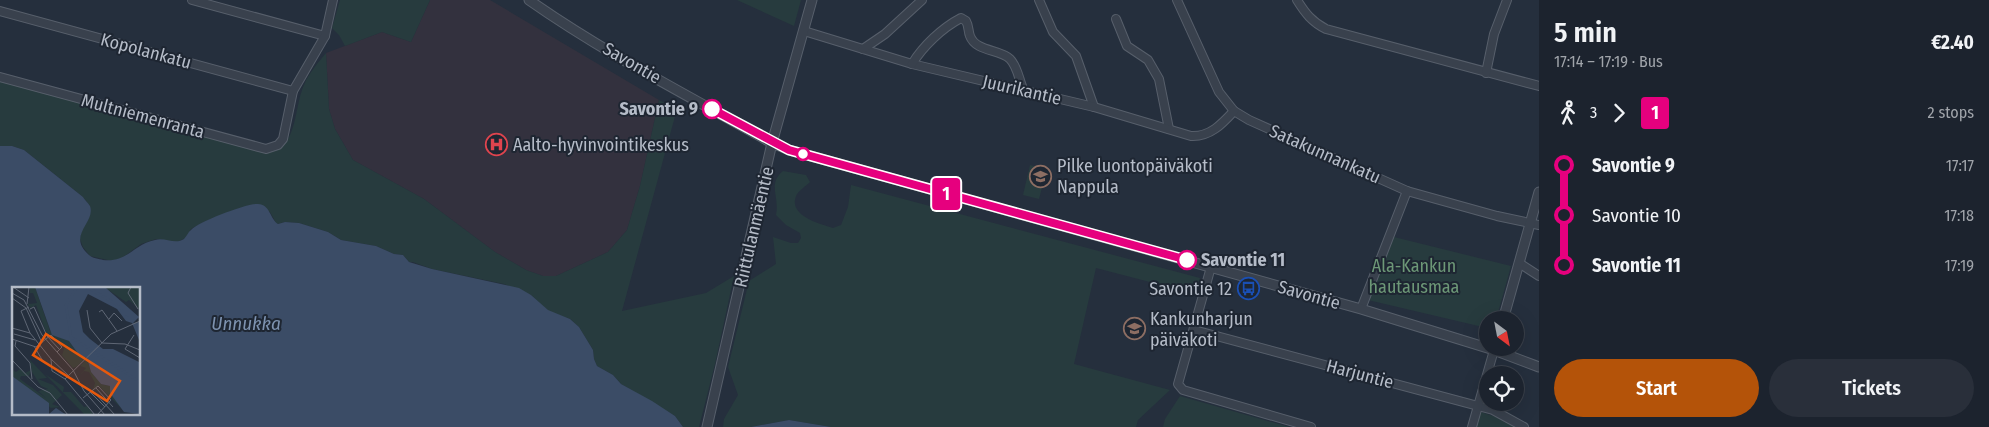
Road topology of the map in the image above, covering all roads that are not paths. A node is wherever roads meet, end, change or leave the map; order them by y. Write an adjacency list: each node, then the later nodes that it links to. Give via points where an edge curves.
1 (192, 0): 13 (street)
2 (333, 0): 13 (street)
3 (528, 0): 24 (street, Savontie, via 633,65)
4 (812, 0): 12 (street, Riittulanmäentie)
5 (922, 0): 14 (street, via 885,34)
6 (1039, 0): 21 (street, via 1053,32 1076,56)
7 (1177, 0): 22 (street, Satakunnankatu, via 1219,92)
8 (1297, 0): 16 (street, via 1307,16 1326,29)
9 (1507, 0): 16 (street, via 1494,34)
10 (0, 10): 19 (street, Kopolankatu)
11 (1116, 19): 23 (street, via 1127,46 1148,60 1159,79)
12 (804, 32): 14 (street, Juurikantie); 24 (street, Riittulanmäentie)
13 (325, 36): 19 (street)
14 (863, 49): 15 (street, Juurikantie)
15 (912, 64): 20 (street, Juurikantie); 20 (street, via 923,49 961,18 966,21 974,43 1008,57 1015,66)
16 (1486, 73): 18 (street)
17 (0, 77): 19 (street, Multniemenranta, via 266,149 278,145 283,138)
18 (1539, 86)
19 (293, 90)
20 (1024, 91): 21 (street, Juurikantie)
21 (1094, 108): 23 (street, Juurikantie)
22 (1234, 111): 23 (street, Juurikantie, via 1222,124 1204,135 1191,136); 25 (street, Satakunnankatu)
23 (1169, 129)
24 (772, 143): 30 (street, Savontie, via 855,170); 40 (street, Riittulanmäentie)
25 (1407, 191): 27 (street, Satakunnankatu); 32 (street)
26 (1539, 192): 27 (street)
27 (1529, 224): 28 (street, Satakunnankatu); 29 (street)
28 (1539, 225)
29 (1519, 263): 31 (street); 33 (street)
30 (1212, 267): 32 (street, Savontie); 34 (street)
31 (1539, 276)
32 (1360, 309): 35 (street, Savontie)
33 (1506, 311)
34 (1194, 330): 39 (street, Harjuntie); 41 (street, via 1178,384 1183,390)
35 (1479, 345)
36 (1492, 356): 39 (street)
37 (1511, 356): 38 (street, Savontie)
38 (1539, 368)
39 (1478, 406): 42 (street); 43 (street, Harjuntie, via 1493,410)
40 (708, 427)
41 (1311, 427)
42 (1472, 427)
43 (1524, 427)

